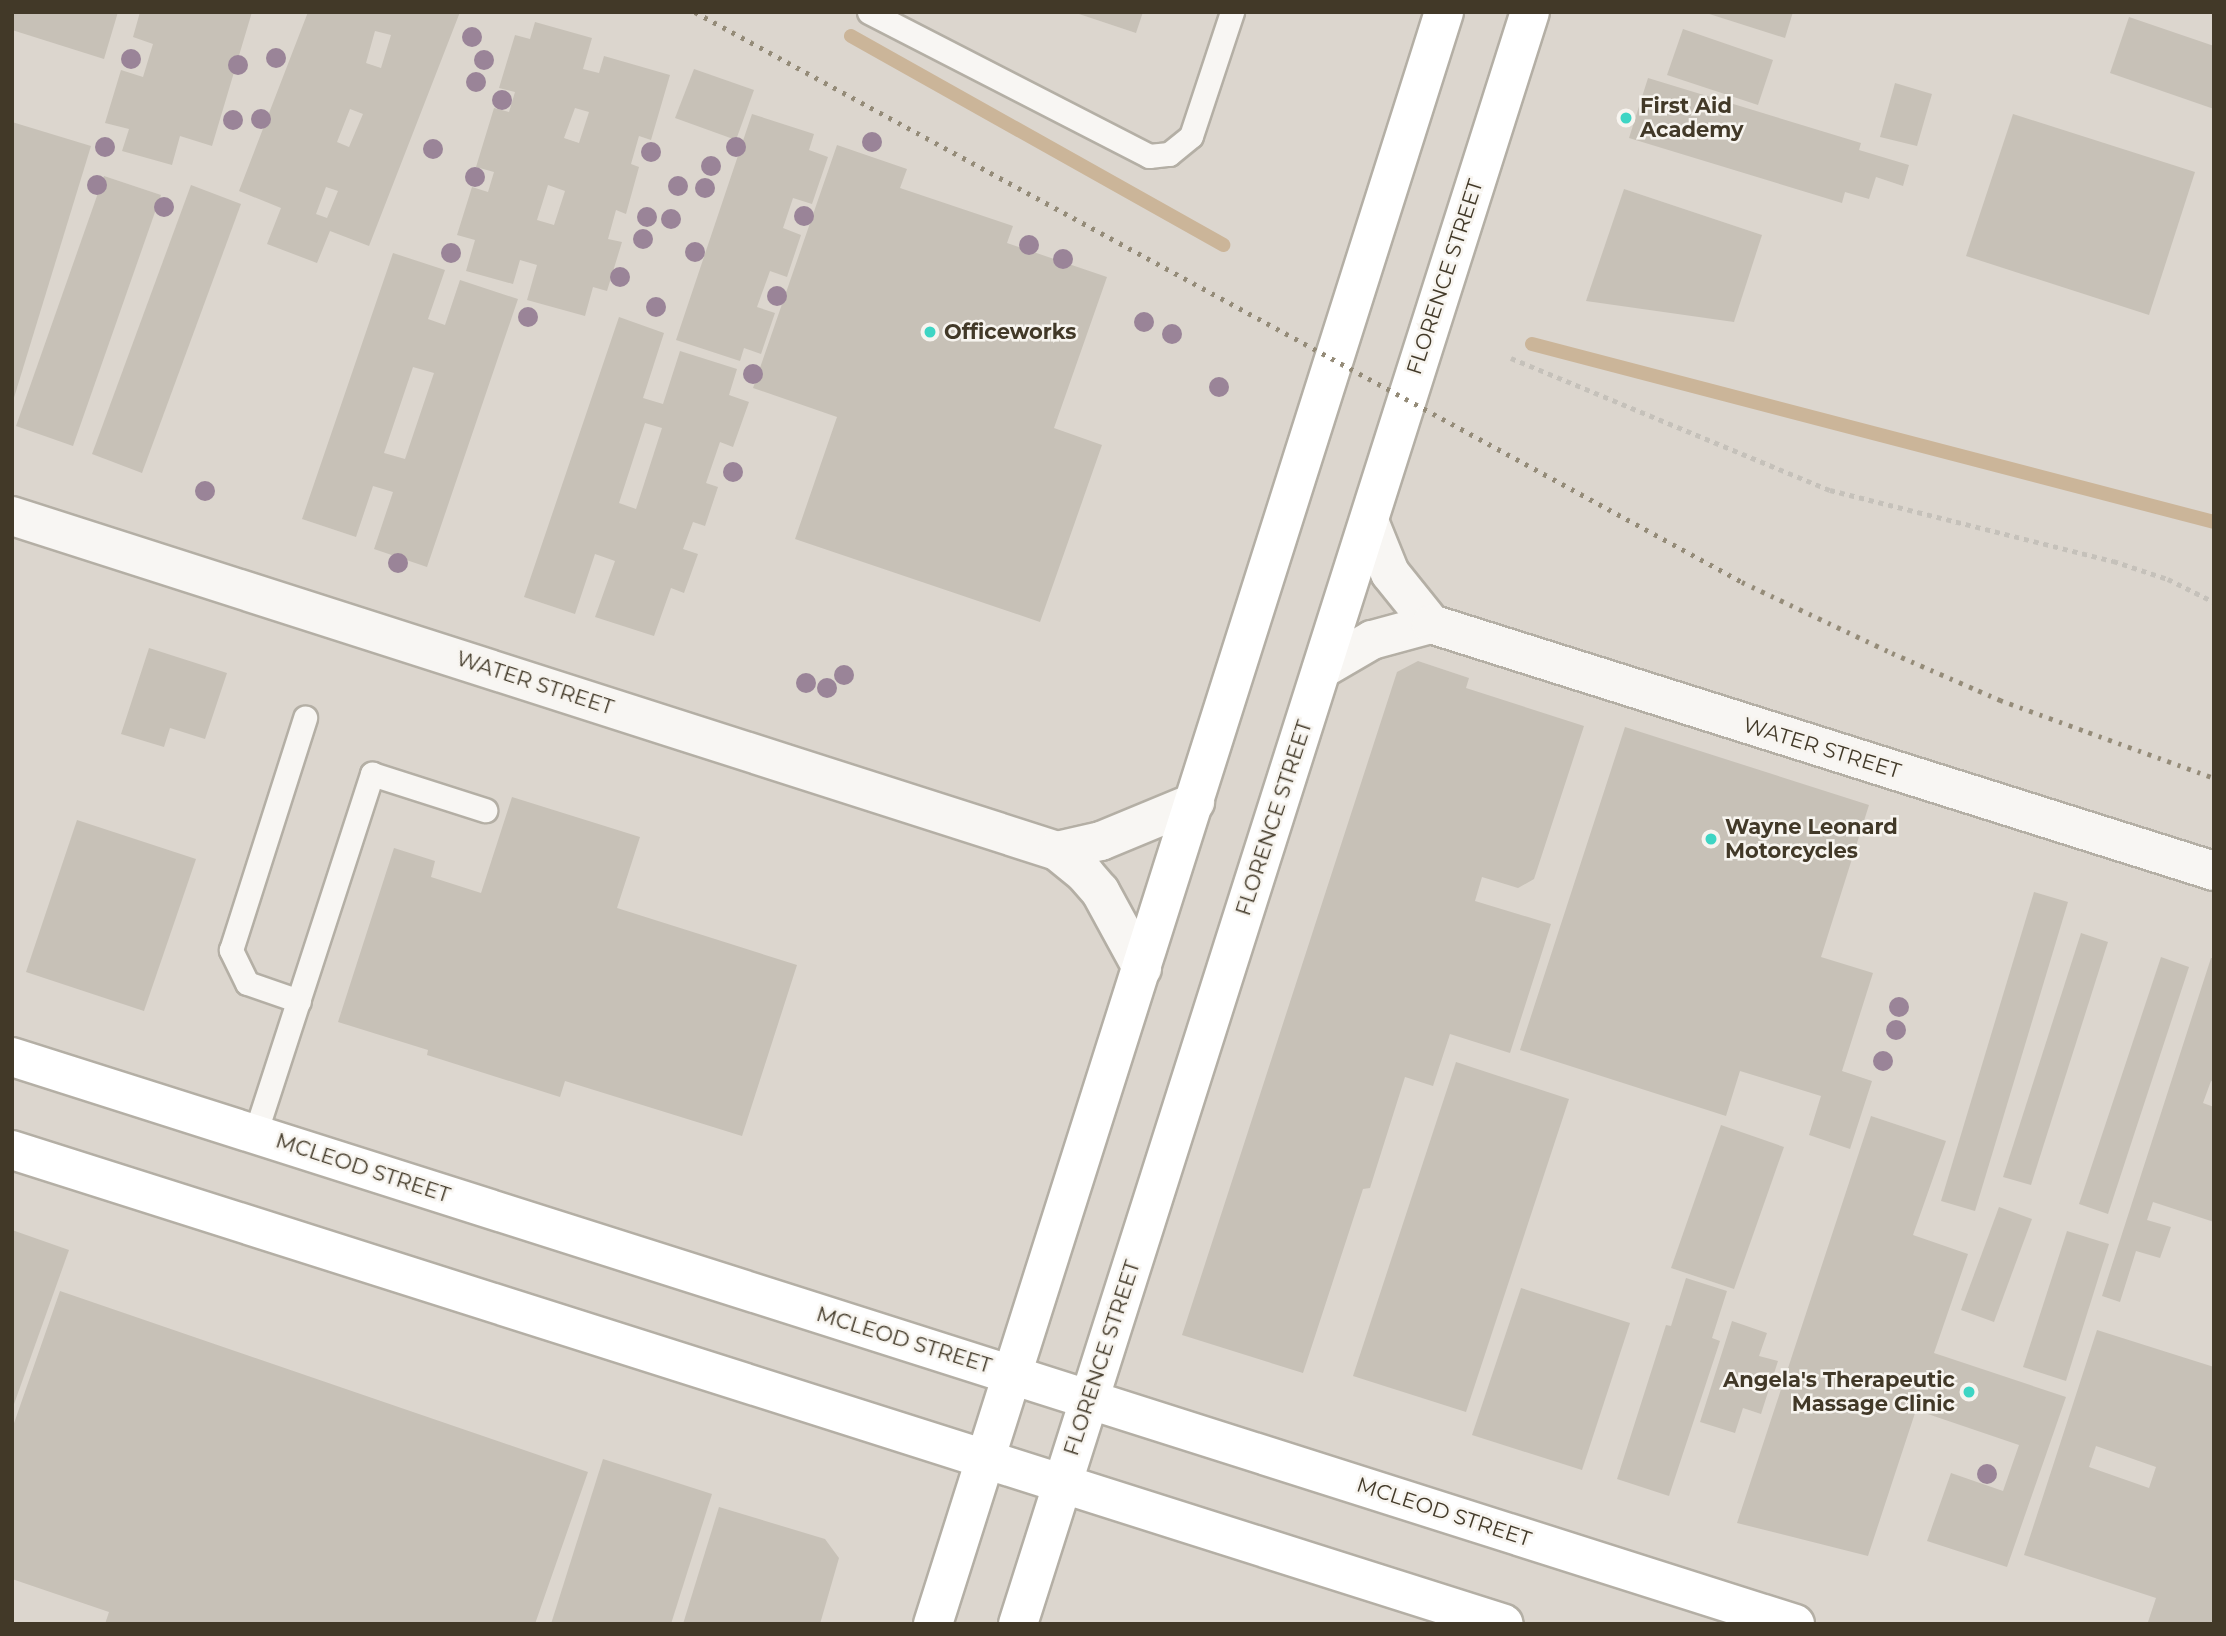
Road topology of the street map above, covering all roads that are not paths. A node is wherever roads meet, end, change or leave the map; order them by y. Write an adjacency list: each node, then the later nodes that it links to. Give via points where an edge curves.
1 (869, 12): 2 (lane, via 1149,156 1169,154 1191,135)
2 (1232, 12)
3 (1444, 12): 10 (street)
4 (1530, 12): 6 (street, FLORENCE STREET)
5 (12, 516): 12 (street, WATER STREET)
6 (1368, 521): 7 (street, via 1390,573); 8 (street, FLORENCE STREET)
7 (1431, 624): 8 (street, via 1372,640); 13 (street, WATER STREET)
8 (1322, 669): 20 (street, FLORENCE STREET)
9 (304, 718): 15 (lane, via 231,950 247,983)
10 (1195, 802): 12 (street, via 1101,841); 14 (street)
11 (485, 810): 15 (lane, via 372,774)
12 (1057, 851): 14 (street, WATER STREET, via 1100,891)
13 (2214, 871)
14 (1142, 968): 19 (street)
15 (299, 1001): 17 (lane)
16 (12, 1057): 17 (street, MCLEOD STREET)
17 (255, 1134): 19 (street, MCLEOD STREET)
18 (12, 1150): 21 (street)
19 (1011, 1373): 20 (street, MCLEOD STREET); 21 (street)
20 (1089, 1399): 22 (street, FLORENCE STREET); 26 (street, MCLEOD STREET)
21 (984, 1459): 22 (street); 24 (street)
22 (1062, 1484): 23 (street); 25 (street, FLORENCE STREET)
23 (1484, 1621)
24 (933, 1624)
25 (1018, 1624)
26 (1795, 1624)

